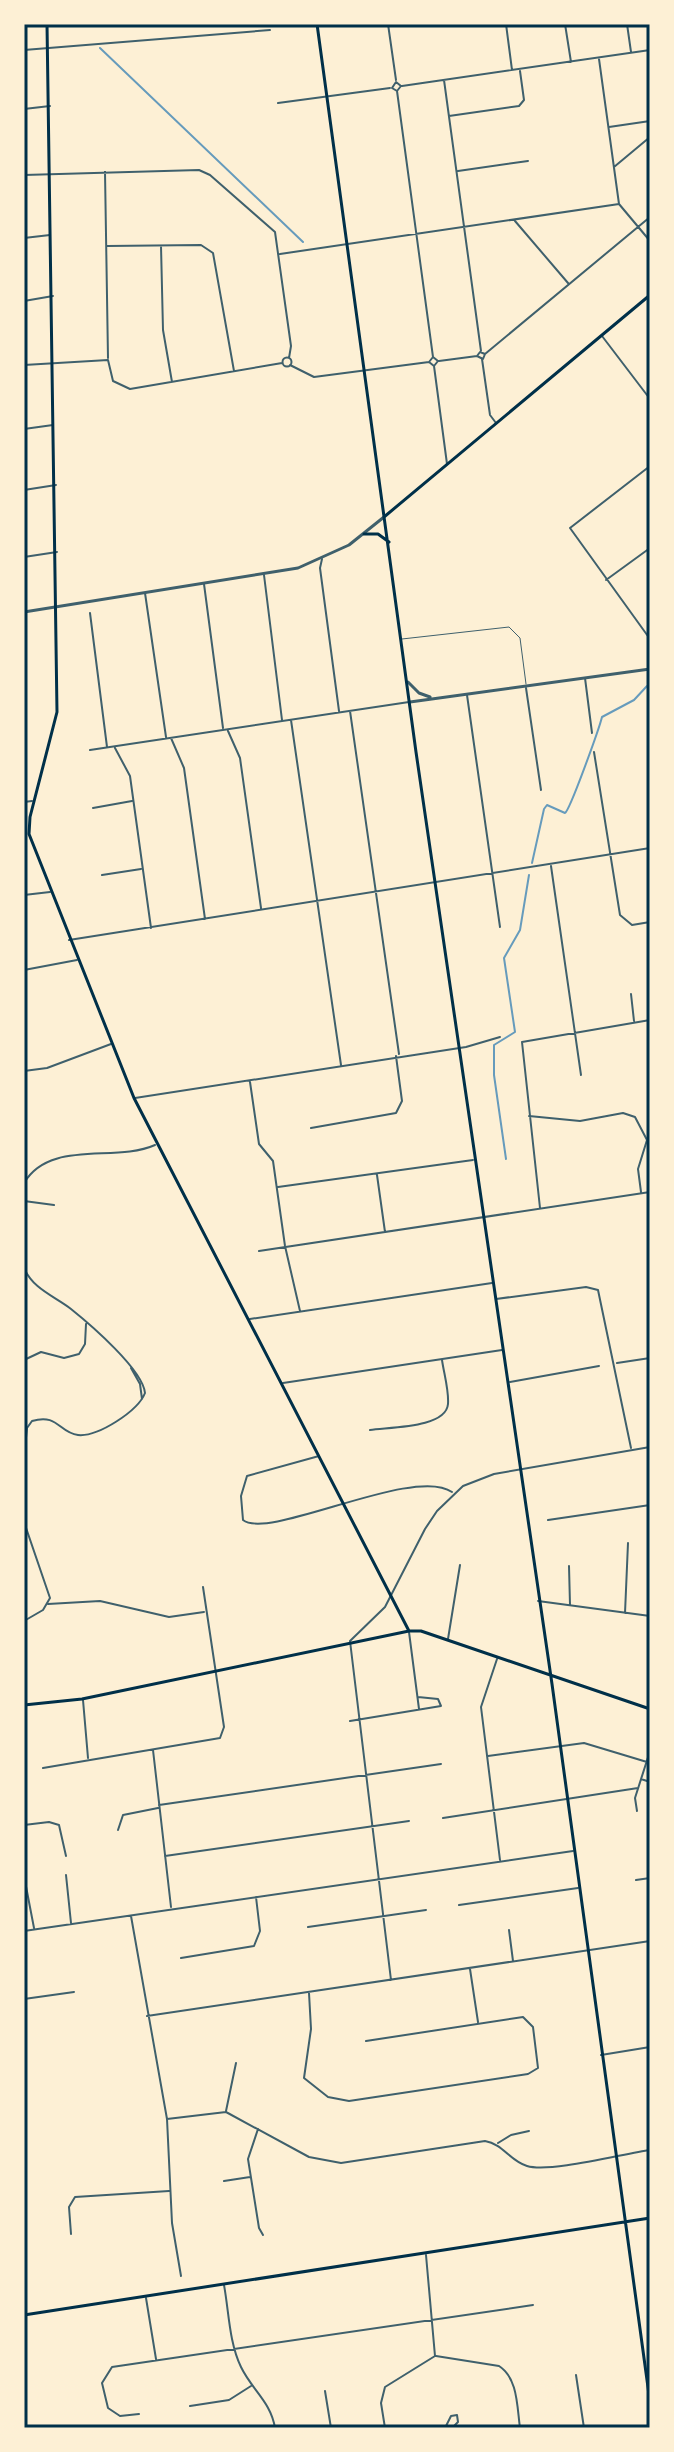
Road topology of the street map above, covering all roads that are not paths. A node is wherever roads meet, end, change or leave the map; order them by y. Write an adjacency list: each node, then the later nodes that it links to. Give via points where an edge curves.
1 (47, 24): 8 (main road)
2 (317, 24): 21 (main road)
3 (388, 24): 17 (street)
4 (506, 24): 15 (street)
5 (565, 24): 13 (street)
6 (627, 24): 11 (street)
7 (270, 30): 8 (street)
8 (48, 48): 9 (street); 23 (main road)
9 (24, 50)
10 (650, 50): 11 (street)
11 (631, 53): 12 (street)
12 (599, 58): 13 (street); 27 (street)
13 (571, 63): 14 (street)
14 (519, 70): 15 (street); 25 (street, via 521,105)
15 (512, 71): 16 (street)
16 (444, 80): 18 (street); 25 (street)
17 (396, 82): 18 (street); 19 (street)
18 (401, 86): 20 (street)
19 (392, 88): 20 (street); 21 (street)
20 (397, 91): 41 (street)
21 (326, 96): 22 (street); 44 (main road)
22 (278, 103)
23 (50, 106): 24 (street); 33 (main road)
24 (24, 109)
25 (449, 116): 32 (street)
26 (650, 121): 27 (street)
27 (609, 127): 30 (street)
28 (650, 137): 30 (street)
29 (528, 161): 32 (street)
30 (614, 167): 35 (street)
31 (105, 171): 33 (street); 45 (street); 47 (street, via 207,173 271,227)
32 (457, 171): 38 (street)
33 (50, 172): 34 (street); 40 (main road)
34 (24, 175)
35 (619, 204): 37 (street); 39 (street)
36 (650, 217): 39 (street)
37 (514, 219): 38 (street); 48 (street)
38 (463, 227): 41 (street); 53 (street)
39 (638, 227): 43 (street); 48 (street)
40 (51, 234): 42 (street); 50 (main road)
41 (416, 235): 44 (street); 55 (street)
42 (24, 238)
43 (650, 241)
44 (347, 244): 47 (street); 66 (main road)
45 (107, 246): 46 (street); 58 (street)
46 (161, 246): 67 (street, via 201,245 213,253); 68 (street, via 163,330)
47 (279, 254): 56 (street)
48 (569, 284): 53 (street)
49 (650, 295): 52 (main road)
50 (53, 296): 51 (street); 59 (main road)
51 (24, 301)
52 (601, 336): 70 (street); 72 (main road)
53 (483, 352): 54 (street); 57 (street)
54 (477, 356): 57 (street); 60 (street)
55 (433, 357): 60 (street); 61 (street)
56 (289, 358): 62 (street); 64 (street)
57 (482, 359): 72 (street)
58 (108, 360): 59 (street); 68 (street, via 110,376 125,389)
59 (53, 361): 63 (street); 73 (main road)
60 (438, 361): 65 (street)
61 (429, 362): 65 (street); 66 (street)
62 (282, 363): 64 (street); 67 (street)
63 (24, 365)
64 (290, 365): 66 (street, via 314,377)
65 (434, 366): 75 (street)
66 (364, 371): 79 (main road)
67 (234, 372): 68 (street)
68 (172, 383)
69 (650, 387): 70 (street)
70 (644, 391): 71 (street)
71 (650, 399)
72 (496, 424): 75 (main road)
73 (54, 425): 74 (street); 77 (main road)
74 (24, 429)
75 (447, 465): 79 (main road)
76 (650, 466): 87 (street, via 570,528)
77 (56, 485): 78 (street); 83 (main road)
78 (24, 490)
79 (384, 517): 80 (street); 81 (main road)
80 (364, 534): 81 (main road, via 378,534); 85 (street)
81 (389, 542): 95 (main road)
82 (650, 548): 87 (street)
83 (57, 552): 84 (street); 90 (main road)
84 (24, 557)
85 (323, 558): 86 (street); 107 (street, via 320,568)
86 (264, 573): 88 (street); 109 (street)
87 (606, 580): 94 (street)
88 (204, 582): 89 (street); 110 (street)
89 (145, 591): 90 (street); 113 (street)
90 (57, 605): 91 (street); 120 (main road, via 57,719)
91 (24, 612)
92 (90, 613): 116 (street)
93 (650, 629): 94 (street)
94 (645, 632): 96 (street)
95 (402, 639): 99 (main road); 100 (lane, via 509,627 520,638)
96 (650, 639)
97 (650, 669): 98 (street)
98 (585, 677): 100 (street); 112 (street)
99 (408, 682): 102 (street); 104 (main road)
100 (526, 685): 101 (street); 119 (street)
101 (467, 694): 102 (street); 128 (street)
102 (434, 698): 104 (street)
103 (648, 698): 105 (street)
104 (410, 702): 106 (street); 130 (main road)
105 (650, 709)
106 (350, 711): 107 (street); 131 (street)
107 (340, 712): 108 (street)
108 (291, 720): 109 (street); 134 (street)
109 (282, 721): 111 (street)
110 (223, 729): 111 (street); 114 (street)
111 (228, 729): 135 (street, via 240,758)
112 (592, 733)
113 (166, 738): 114 (street); 115 (street)
114 (171, 738): 136 (street, via 184,768)
115 (115, 746): 116 (street); 121 (street, via 129,774)
116 (107, 747): 117 (street)
117 (90, 750)
118 (594, 752): 125 (street)
119 (541, 790)
120 (34, 801): 122 (street); 132 (main road, via 29,834)
121 (133, 801): 123 (street); 127 (street)
122 (24, 802)
123 (93, 808)
124 (650, 848): 125 (street)
125 (610, 853): 126 (street); 137 (street, via 621,918 632,925)
126 (551, 864): 128 (street); 146 (street)
127 (143, 869): 129 (street); 139 (street)
128 (492, 873): 130 (street); 138 (street)
129 (102, 875)
130 (434, 881): 131 (street); 149 (main road)
131 (375, 890): 134 (street); 150 (street)
132 (50, 892): 133 (street); 140 (main road)
133 (24, 895)
134 (316, 898): 135 (street); 151 (street)
135 (261, 909): 136 (street)
136 (206, 920): 139 (street)
137 (650, 922)
138 (500, 927)
139 (151, 929): 140 (street)
140 (69, 940): 141 (main road)
141 (77, 960): 142 (street); 148 (main road)
142 (24, 970)
143 (631, 994): 145 (street)
144 (650, 1020): 145 (street)
145 (634, 1022): 146 (street)
146 (575, 1031): 153 (street); 156 (street, via 522,1042)
147 (500, 1037): 149 (street)
148 (111, 1044): 152 (street); 155 (main road)
149 (458, 1047): 150 (street); 160 (main road)
150 (397, 1055): 151 (street); 157 (street, via 402,1098 396,1113)
151 (341, 1066): 154 (street)
152 (24, 1071)
153 (581, 1075)
154 (250, 1081): 155 (street); 163 (street, via 259,1144 272,1159)
155 (134, 1098): 159 (main road)
156 (529, 1116): 158 (street, via 587,1121 629,1114 641,1123); 168 (street)
157 (311, 1128)
158 (648, 1143): 165 (street, via 638,1169)
159 (157, 1144): 162 (street, via 50,1160); 177 (main road)
160 (474, 1160): 161 (street); 169 (main road)
161 (377, 1174): 163 (street); 170 (street)
162 (24, 1183)
163 (276, 1187): 171 (street)
164 (650, 1192): 165 (street)
165 (641, 1193): 168 (street)
166 (24, 1201): 167 (street)
167 (54, 1205)
168 (540, 1208): 169 (street)
169 (483, 1217): 170 (street); 174 (main road)
170 (385, 1232): 171 (street)
171 (285, 1246): 172 (street); 176 (street)
172 (259, 1251)
173 (24, 1268): 178 (street, via 35,1285)
174 (492, 1283): 175 (main road); 176 (street)
175 (495, 1299): 179 (main road); 183 (street, via 595,1287)
176 (300, 1311): 177 (street)
177 (249, 1319): 185 (main road)
178 (86, 1323): 182 (street, via 79,1354 64,1358 41,1352); 191 (street, via 144,1381 142,1400 130,1414 86,1434 73,1434 53,1420 32,1421)
179 (502, 1350): 181 (street); 186 (main road)
180 (650, 1358): 183 (street)
181 (442, 1359): 185 (street); 187 (street, via 448,1401 443,1416)
182 (24, 1360)
183 (615, 1363): 189 (street)
184 (599, 1366): 186 (street)
185 (282, 1383): 190 (main road)
186 (507, 1383): 192 (main road)
187 (370, 1430)
188 (650, 1447): 189 (street)
189 (631, 1450): 192 (street)
190 (320, 1456): 194 (main road); 194 (street, via 247,1476 241,1517 259,1526)
191 (24, 1457)
192 (519, 1470): 193 (street, via 475,1479); 203 (main road)
193 (453, 1493): 194 (street, via 436,1485); 202 (street, via 425,1529)
194 (343, 1502): 202 (main road)
195 (650, 1505): 196 (street)
196 (548, 1520)
197 (24, 1522): 204 (street, via 48,1586)
198 (628, 1543): 207 (street)
199 (460, 1565): 211 (street)
200 (569, 1566): 205 (street)
201 (203, 1587): 206 (street)
202 (393, 1596): 210 (main road); 212 (street)
203 (538, 1601): 205 (street); 215 (main road)
204 (48, 1604): 206 (street, via 100,1601 169,1617); 209 (street)
205 (570, 1605): 207 (street)
206 (206, 1612): 214 (street)
207 (625, 1613): 208 (street)
208 (650, 1616)
209 (24, 1621)
210 (409, 1631): 211 (main road); 212 (main road); 216 (street)
211 (448, 1640): 213 (main road)
212 (350, 1641): 214 (main road); 221 (street)
213 (498, 1657): 215 (main road); 226 (street, via 482,1703)
214 (217, 1669): 217 (main road); 224 (street, via 224,1727 220,1738)
215 (551, 1675): 219 (main road); 223 (main road)
216 (418, 1697): 220 (street); 220 (street, via 442,1704)
217 (82, 1699): 218 (main road); 227 (street)
218 (24, 1704)
219 (650, 1709)
220 (419, 1710): 221 (street)
221 (360, 1719): 222 (street); 231 (street)
222 (350, 1721)
223 (559, 1746): 226 (street); 228 (street, via 587,1743); 235 (main road)
224 (153, 1749): 227 (street); 236 (street)
225 (650, 1751): 228 (street)
226 (488, 1756): 237 (street)
227 (89, 1759): 230 (street)
228 (647, 1762): 232 (street)
229 (441, 1764): 231 (street)
230 (43, 1768)
231 (365, 1774): 236 (street); 242 (street)
232 (641, 1779): 233 (street); 234 (street)
233 (650, 1782)
234 (638, 1788): 235 (street); 238 (street)
235 (565, 1798): 237 (street); 244 (main road)
236 (159, 1806): 243 (street, via 123,1815); 246 (street)
237 (494, 1809): 239 (street); 247 (street)
238 (637, 1811)
239 (443, 1818)
240 (409, 1821): 242 (street)
241 (24, 1825): 245 (street, via 59,1825)
242 (371, 1825): 246 (street); 250 (street)
243 (118, 1830)
244 (573, 1851): 247 (street); 253 (main road)
245 (66, 1856)
246 (165, 1856): 256 (street)
247 (501, 1862): 250 (street)
248 (66, 1875): 260 (street)
249 (24, 1876): 262 (street)
250 (377, 1878): 254 (street); 259 (street)
251 (650, 1878): 252 (street)
252 (636, 1880)
253 (578, 1888): 255 (street); 266 (main road)
254 (255, 1896): 256 (street); 267 (street, via 260,1931 254,1946)
255 (459, 1905)
256 (171, 1908): 258 (street)
257 (426, 1910): 259 (street)
258 (130, 1915): 260 (street); 274 (street)
259 (382, 1916): 261 (street); 270 (street)
260 (71, 1924): 262 (street)
261 (308, 1927)
262 (34, 1930): 264 (street)
263 (509, 1930): 268 (street)
264 (24, 1931)
265 (650, 1941): 266 (street)
266 (586, 1951): 268 (street); 278 (main road)
267 (181, 1958)
268 (513, 1963): 269 (street)
269 (469, 1969): 270 (street); 275 (street)
270 (391, 1980): 272 (street)
271 (74, 1992): 273 (street)
272 (309, 1993): 274 (street); 275 (street, via 311,2029 304,2078 328,2097 349,2101 528,2074 538,2068 529,2019)
273 (24, 1999)
274 (147, 2016): 281 (street)
275 (478, 2023): 276 (street)
276 (366, 2041)
277 (650, 2047): 278 (street)
278 (601, 2055): 286 (main road)
279 (236, 2063): 280 (street)
280 (226, 2112): 281 (street); 282 (street)
281 (167, 2119): 289 (street)
282 (258, 2128): 284 (street, via 309,2157 341,2163 472,2142); 287 (street, via 248,2153)
283 (529, 2131): 284 (street)
284 (497, 2144): 286 (street, via 516,2161 534,2167)
285 (650, 2150): 286 (street)
286 (615, 2156): 291 (main road)
287 (251, 2177): 288 (street); 293 (street)
288 (224, 2181)
289 (170, 2191): 292 (street, via 75,2197 69,2207); 295 (street)
290 (650, 2218): 291 (main road)
291 (624, 2222): 294 (main road); 307 (main road)
292 (71, 2234)
293 (263, 2235)
294 (426, 2252): 296 (main road); 300 (street)
295 (181, 2276)
296 (224, 2284): 297 (main road); 301 (street)
297 (145, 2295): 299 (main road); 303 (street)
298 (533, 2305): 300 (street)
299 (24, 2315)
300 (434, 2320): 301 (street); 302 (street)
301 (235, 2350): 303 (street); 305 (street)
302 (435, 2356): 312 (street, via 385,2387); 316 (street, via 506,2370)
303 (157, 2360): 309 (street, via 118,2365 104,2376 108,2408 128,2416)
304 (576, 2375): 317 (street)
305 (252, 2386): 308 (street, via 229,2400); 310 (street, via 270,2407)
306 (325, 2391): 311 (street)
307 (650, 2402)
308 (190, 2406)
309 (139, 2414)
310 (275, 2428)
311 (331, 2428)
312 (385, 2428)
313 (413, 2428): 314 (street)
314 (446, 2428): 315 (street, via 457,2415)
315 (452, 2428)
316 (520, 2428)
317 (584, 2428)

